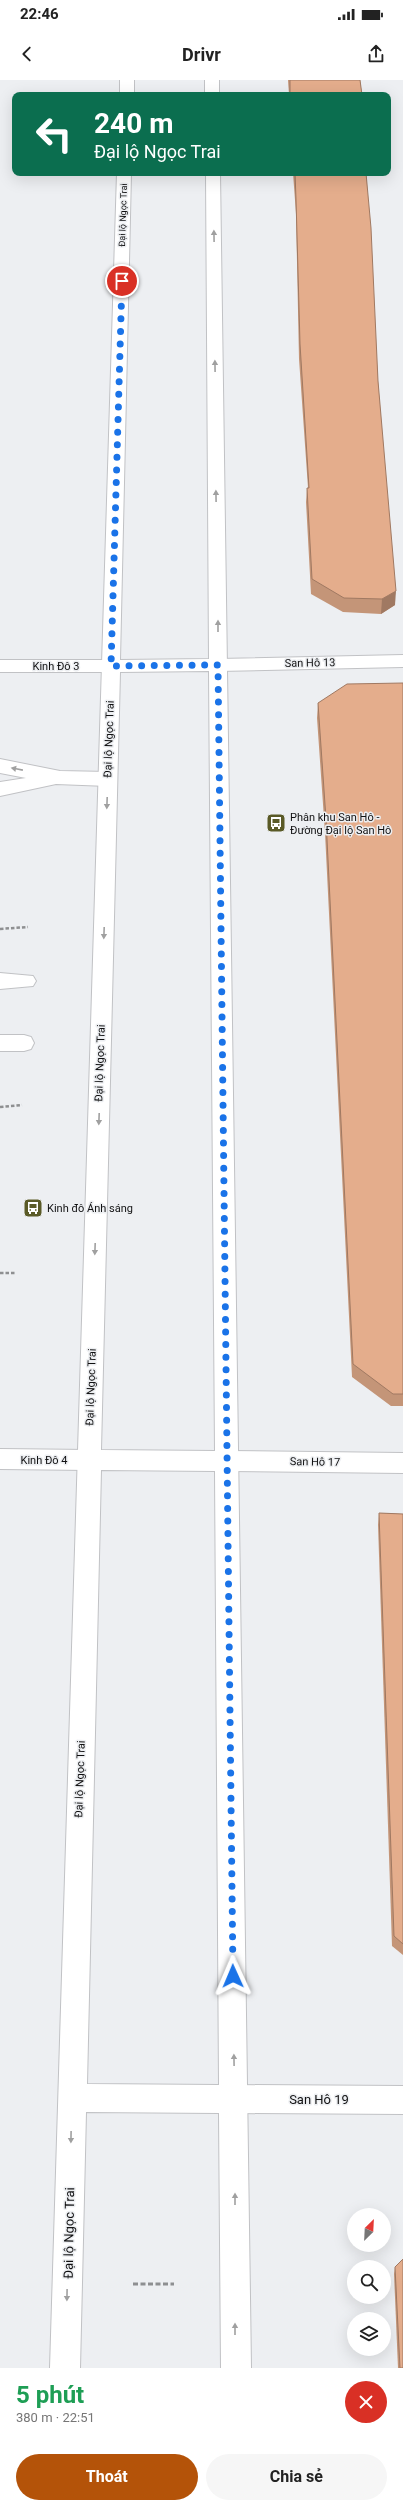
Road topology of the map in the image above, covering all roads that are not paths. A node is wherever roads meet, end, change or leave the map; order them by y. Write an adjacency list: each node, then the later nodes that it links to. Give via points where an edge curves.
1 (127, 80): 3 (main road)
2 (212, 80): 4 (main road)
3 (127, 92)
4 (212, 92)
5 (124, 176): 10 (main road, Đại lộ Ngọc Trai)
6 (213, 176): 8 (main road, one-way to 6)
7 (403, 661): 8 (main road, San Hô 13)
8 (218, 665): 10 (main road); 21 (main road)
9 (0, 666): 10 (main road, Kinh Đô 3)
10 (111, 666): 13 (main road, Đại lộ Ngọc Trai)
11 (0, 766): 12 (main road, one-way to 11)
12 (60, 778): 13 (main road); 14 (main road)
13 (108, 779): 20 (main road, Đại lộ Ngọc Trai, one-way to 20)
14 (0, 789)
15 (0, 981): 16 (main road)
16 (26, 981)
17 (0, 1043): 18 (main road)
18 (24, 1044)
19 (0, 1459): 20 (main road, Kinh Đô 4)
20 (89, 1460): 21 (main road); 23 (main road, Đại lộ Ngọc Trai)
21 (227, 1461): 22 (main road, San Hô 17); 24 (main road, one-way to 21)
22 (403, 1463)
23 (72, 2098): 24 (main road); 26 (main road, Đại lộ Ngọc Trai, one-way to 26)
24 (234, 2099): 25 (main road, San Hô 19); 27 (main road, one-way to 24)
25 (403, 2100)
26 (65, 2368)
27 (236, 2368)

